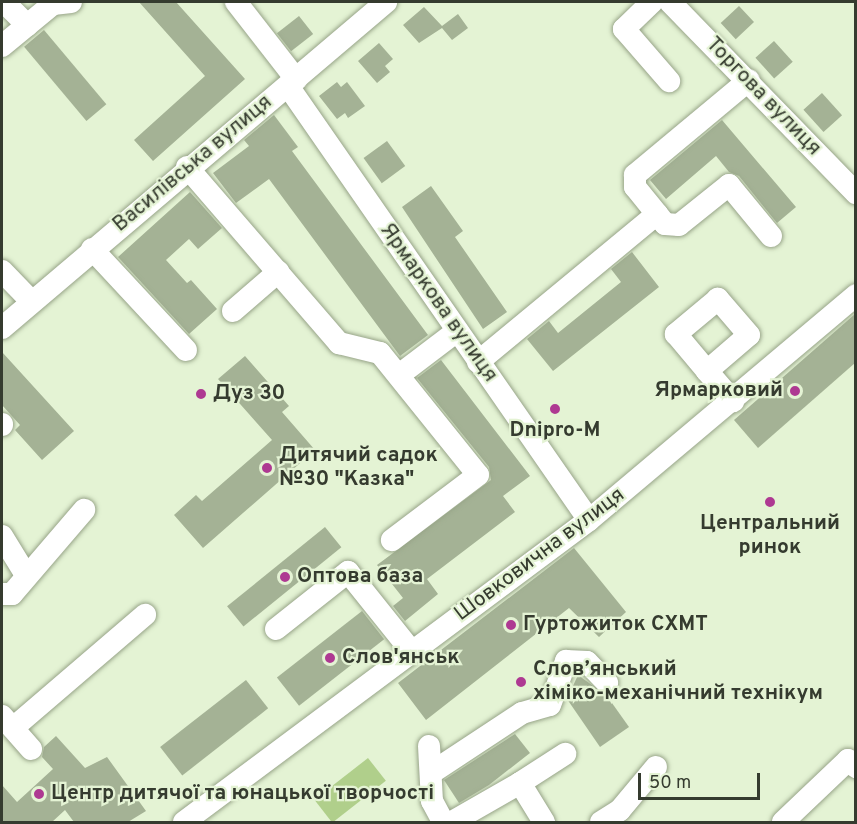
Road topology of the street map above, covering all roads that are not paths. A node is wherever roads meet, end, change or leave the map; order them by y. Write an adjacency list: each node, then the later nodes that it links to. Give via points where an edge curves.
1 (4, 2): 7 (street)
2 (71, 2): 7 (street, via 54,4)
3 (236, 2): 11 (street, Ярмаркова вулиця)
4 (386, 2): 11 (street, Василівська вулиця)
5 (652, 2): 10 (street, via 624,29)
6 (670, 2): 9 (street, Торгова вулиця)
7 (27, 25): 8 (street)
8 (2, 46)
9 (749, 80): 13 (street, Торгова вулиця); 14 (street, via 635,175 635,187)
10 (669, 81)
11 (292, 82): 12 (street, Василівська вулиця); 23 (street, Ярмаркова вулиця)
12 (187, 167): 16 (street, Василівська вулиця); 18 (street)
13 (855, 193)
14 (657, 214): 15 (street, via 665,224 679,225 729,185); 25 (street)
15 (771, 236)
16 (92, 249): 20 (street, Василівська вулиця); 24 (street)
17 (2, 271): 20 (street)
18 (278, 272): 21 (street); 27 (street, via 339,343 380,353)
19 (855, 294): 28 (street, Шовковична вулиця)
20 (32, 302): 22 (street, Василівська вулиця)
21 (233, 311)
22 (2, 328)
23 (457, 331): 25 (street, Ярмаркова вулиця); 27 (street)
24 (186, 350)
25 (478, 362): 30 (street, Ярмаркова вулиця)
26 (707, 371): 28 (street)
27 (399, 375): 32 (street, via 478,475)
28 (734, 401): 30 (street, Шовковична вулиця)
29 (84, 510): 33 (street)
30 (589, 520): 37 (street, Шовковична вулиця)
31 (2, 536): 33 (street)
32 (392, 540)
33 (26, 575): 34 (street, via 12,594)
34 (2, 594)
35 (145, 615): 39 (street)
36 (276, 629): 37 (street, via 348,572)
37 (412, 652): 47 (street, Шовковична вулиця)
38 (607, 683): 45 (street, via 587,662 566,661 550,705 522,714)
39 (7, 722): 41 (street)
40 (429, 746): 45 (street)
41 (31, 749)
42 (566, 754): 46 (street)
43 (656, 767): 51 (street, via 620,810)
44 (855, 767): 52 (street, via 848,760)
45 (431, 773): 48 (street, via 432,801)
46 (520, 783): 49 (street); 50 (street)
47 (184, 822)
48 (443, 822)
49 (452, 822)
50 (544, 822)
51 (600, 822)
52 (783, 822)

